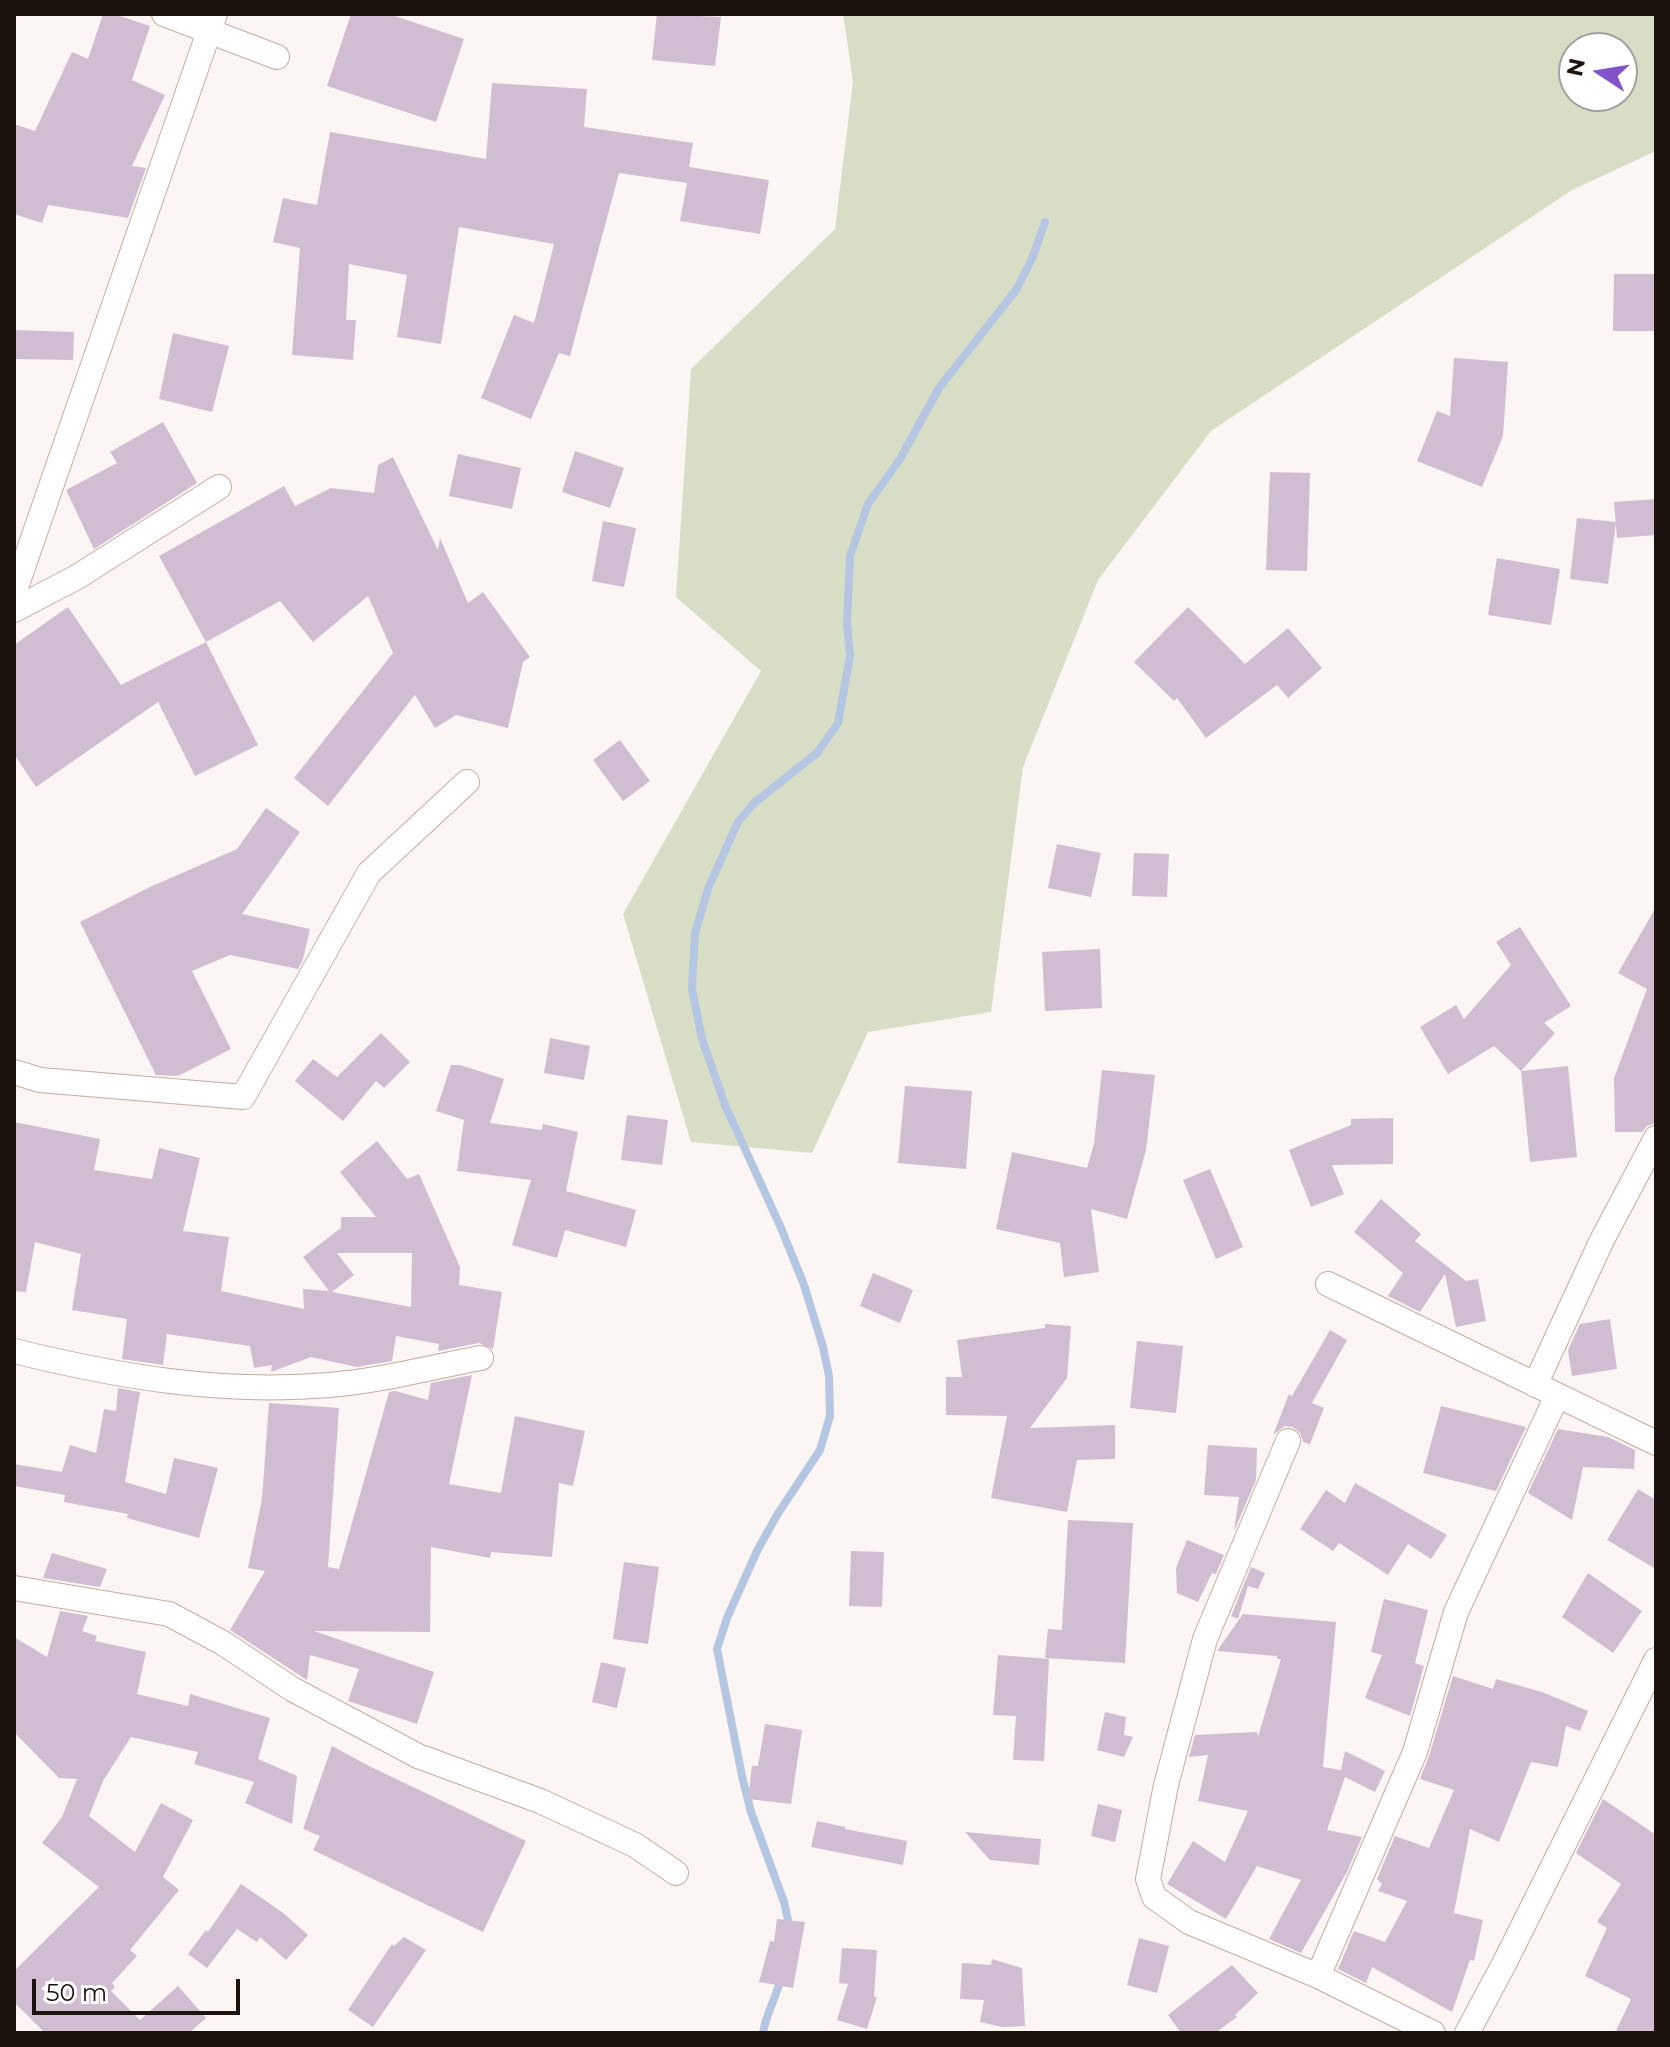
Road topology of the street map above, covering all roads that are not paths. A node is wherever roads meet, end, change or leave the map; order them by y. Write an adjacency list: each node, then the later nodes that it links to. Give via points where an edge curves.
1 (164, 14): 2 (street)
2 (213, 23): 3 (street); 5 (street)
3 (277, 57)
4 (219, 487): 6 (street, via 77,577)
5 (14, 593)
6 (14, 610)
7 (467, 782): 8 (street, via 369,873 243,1097 40,1080)
8 (14, 1072)
9 (1656, 1138): 13 (street)
10 (1328, 1284): 13 (street)
11 (14, 1351): 12 (street, via 183,1385 262,1388 333,1385)
12 (481, 1358)
13 (1535, 1385): 14 (street)
14 (1557, 1396): 16 (street); 20 (street, via 1456,1612 1415,1752)
15 (1288, 1441): 20 (street, via 1205,1639 1166,1785 1148,1879 1154,1897 1189,1922)
16 (1656, 1443)
17 (14, 1588): 19 (street, via 169,1614 292,1689 418,1756 540,1801 635,1845)
18 (1656, 1660): 22 (street)
19 (676, 1873)
20 (1318, 1976): 21 (street)
21 (1433, 2033)
22 (1467, 2033)

